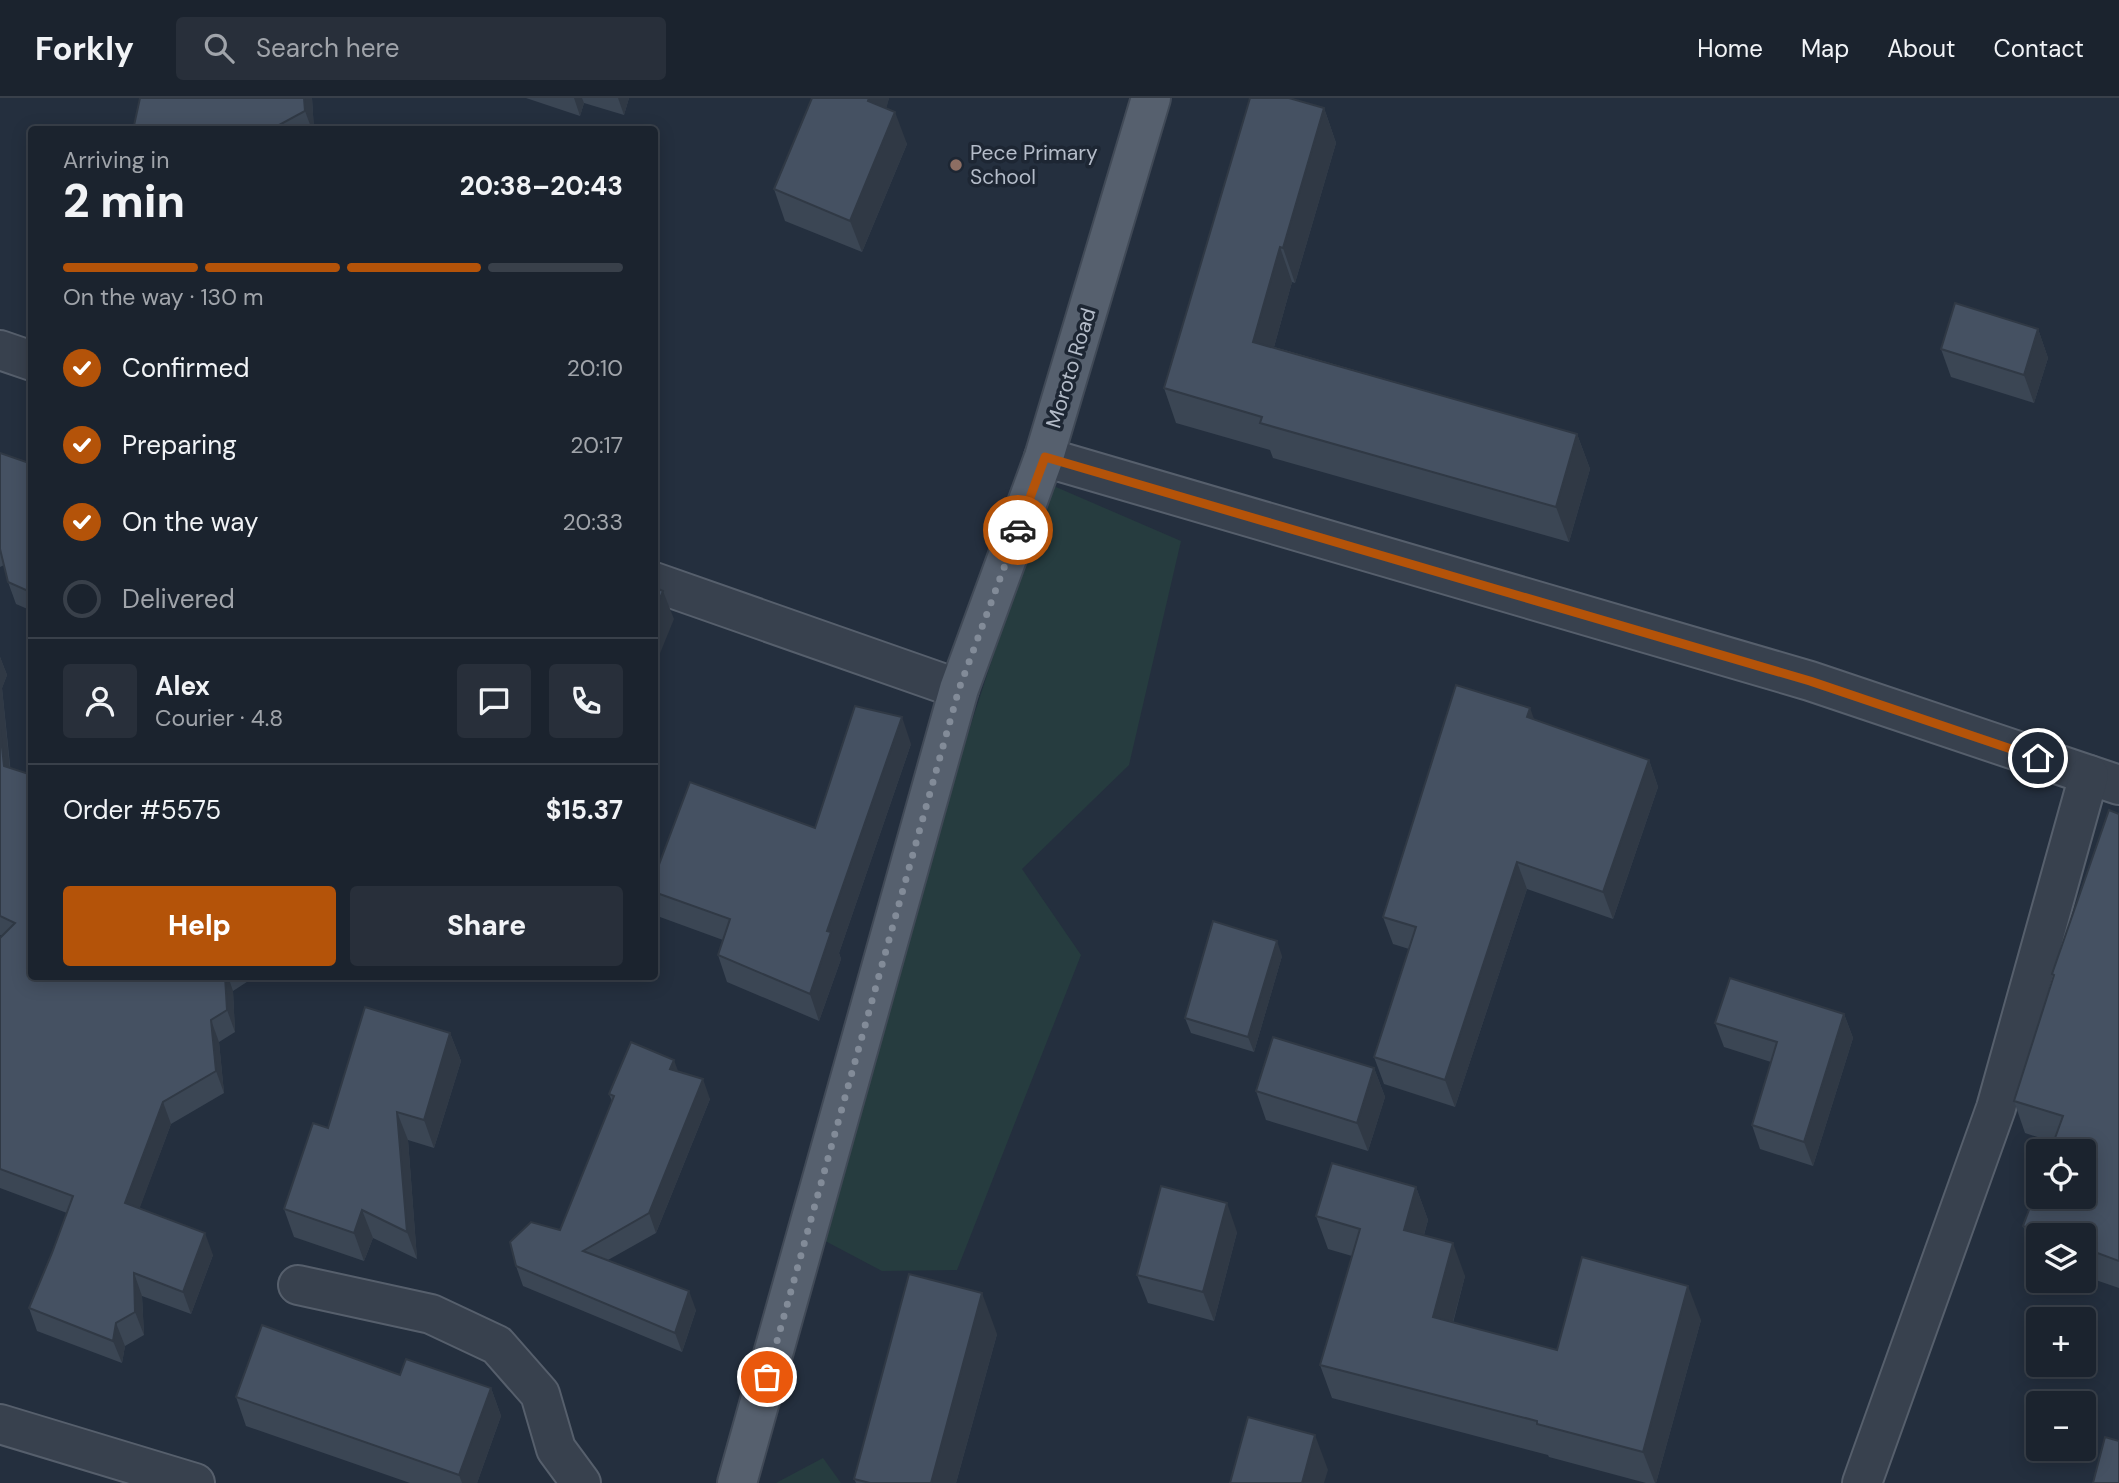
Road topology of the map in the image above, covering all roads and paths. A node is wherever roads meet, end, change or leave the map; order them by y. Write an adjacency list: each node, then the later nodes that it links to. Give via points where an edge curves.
1 (1151, 98): 4 (main road, Moroto Road)
2 (0, 350): 3 (street)
3 (28, 360)
4 (1045, 457): 6 (main road, Moroto Road); 7 (street, via 1810,681)
5 (658, 583): 6 (street)
6 (959, 689): 12 (main road, Moroto Road)
7 (2104, 780): 13 (street, via 1996,1108)
8 (298, 1285): 11 (street, via 431,1314 498,1345 540,1394 556,1449)
9 (0, 1424): 10 (street)
10 (195, 1483)
11 (581, 1483)
12 (737, 1483)
13 (1862, 1483)

